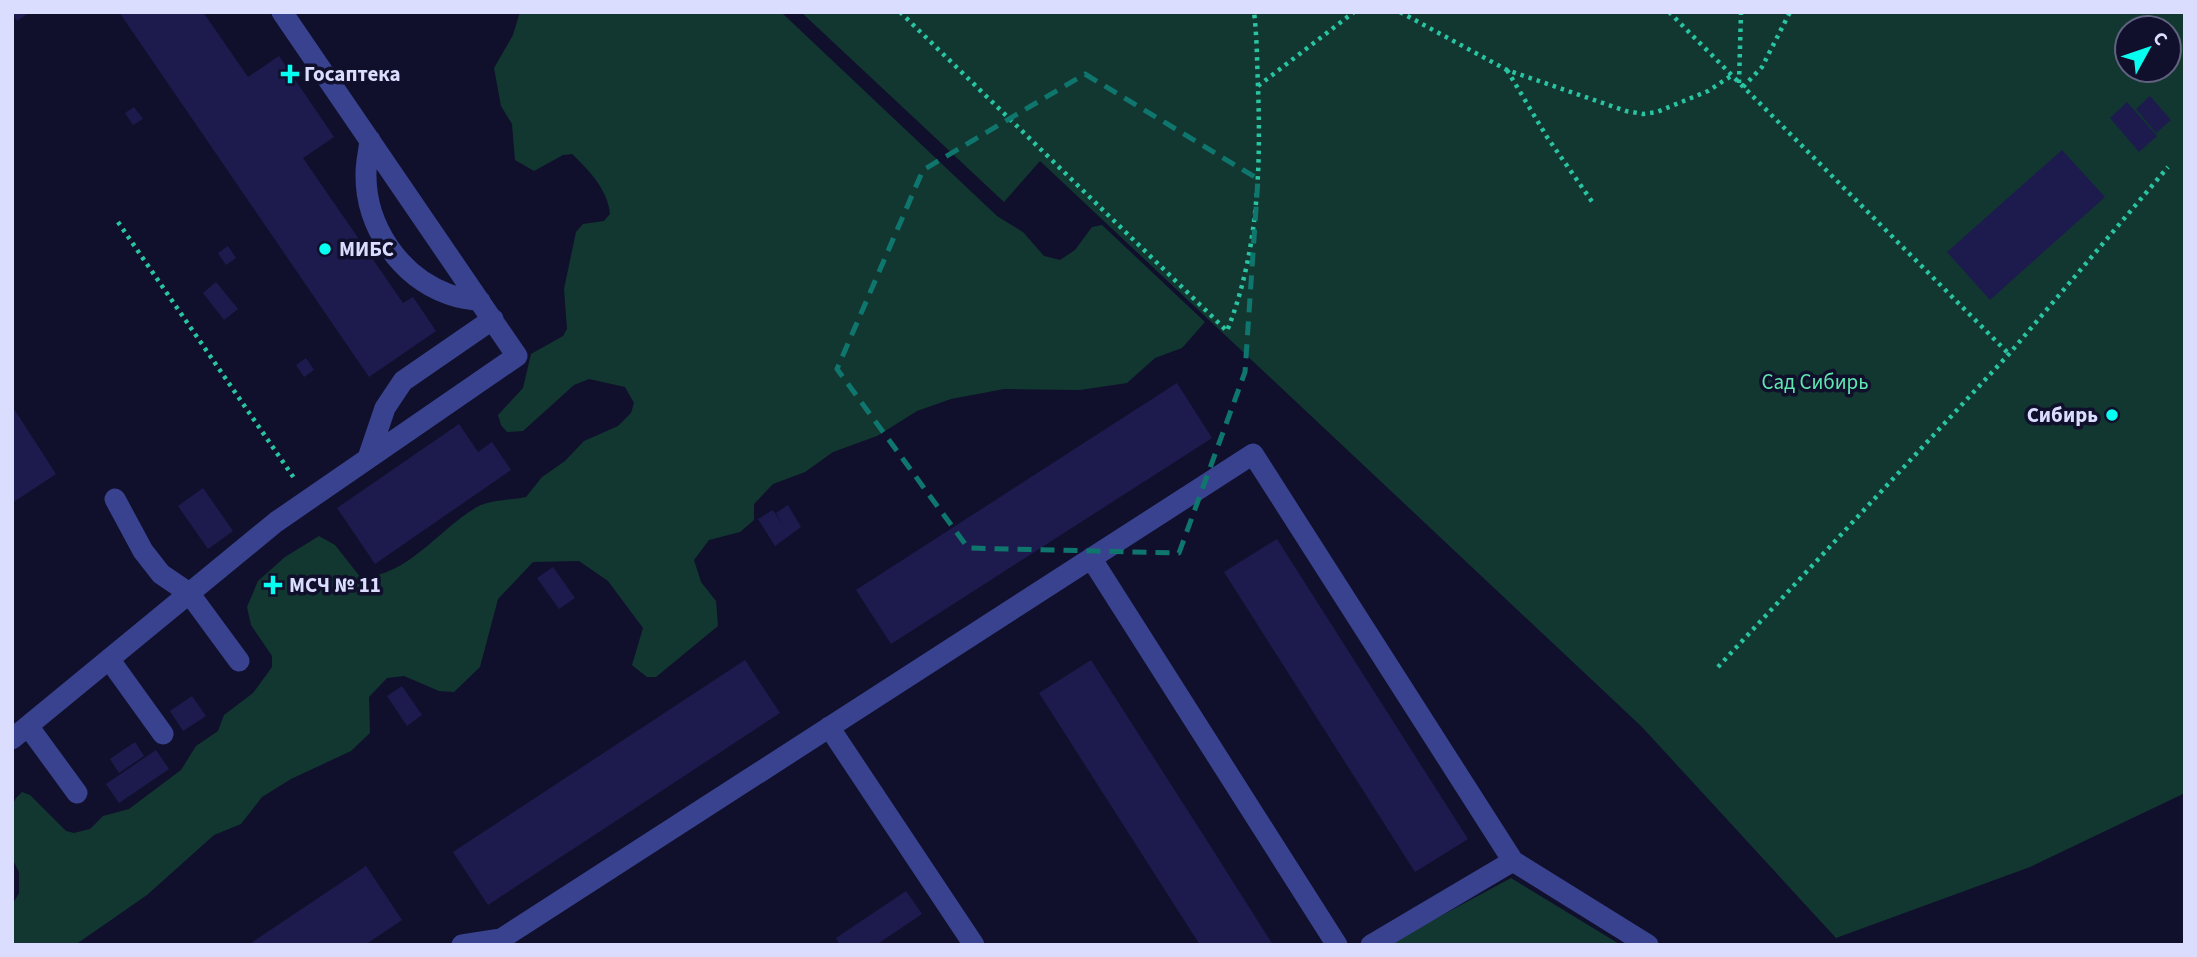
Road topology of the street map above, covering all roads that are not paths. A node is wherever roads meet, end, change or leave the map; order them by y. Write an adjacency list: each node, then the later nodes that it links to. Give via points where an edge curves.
1 (282, 12): 2 (lane)
2 (370, 141): 3 (lane); 3 (lane, via 366,174 370,210 396,258 417,278 449,295)
3 (480, 301): 4 (lane)
4 (493, 319): 5 (lane, via 403,381 385,408); 5 (lane, via 517,356)
5 (369, 458): 8 (lane, via 276,522)
6 (114, 499): 8 (lane, via 161,574)
7 (1091, 558): 11 (lane); 15 (lane, via 1253,454); 18 (lane)
8 (189, 593): 9 (lane); 10 (lane)
9 (109, 659): 12 (lane); 13 (lane)
10 (239, 661)
11 (828, 727): 16 (lane, via 501,939); 17 (lane)
12 (20, 732): 14 (lane)
13 (163, 734)
14 (77, 793)
15 (1513, 861): 19 (lane); 20 (lane)
16 (462, 945)
17 (974, 945)
18 (1338, 945)
19 (1371, 945)
20 (1648, 945)

